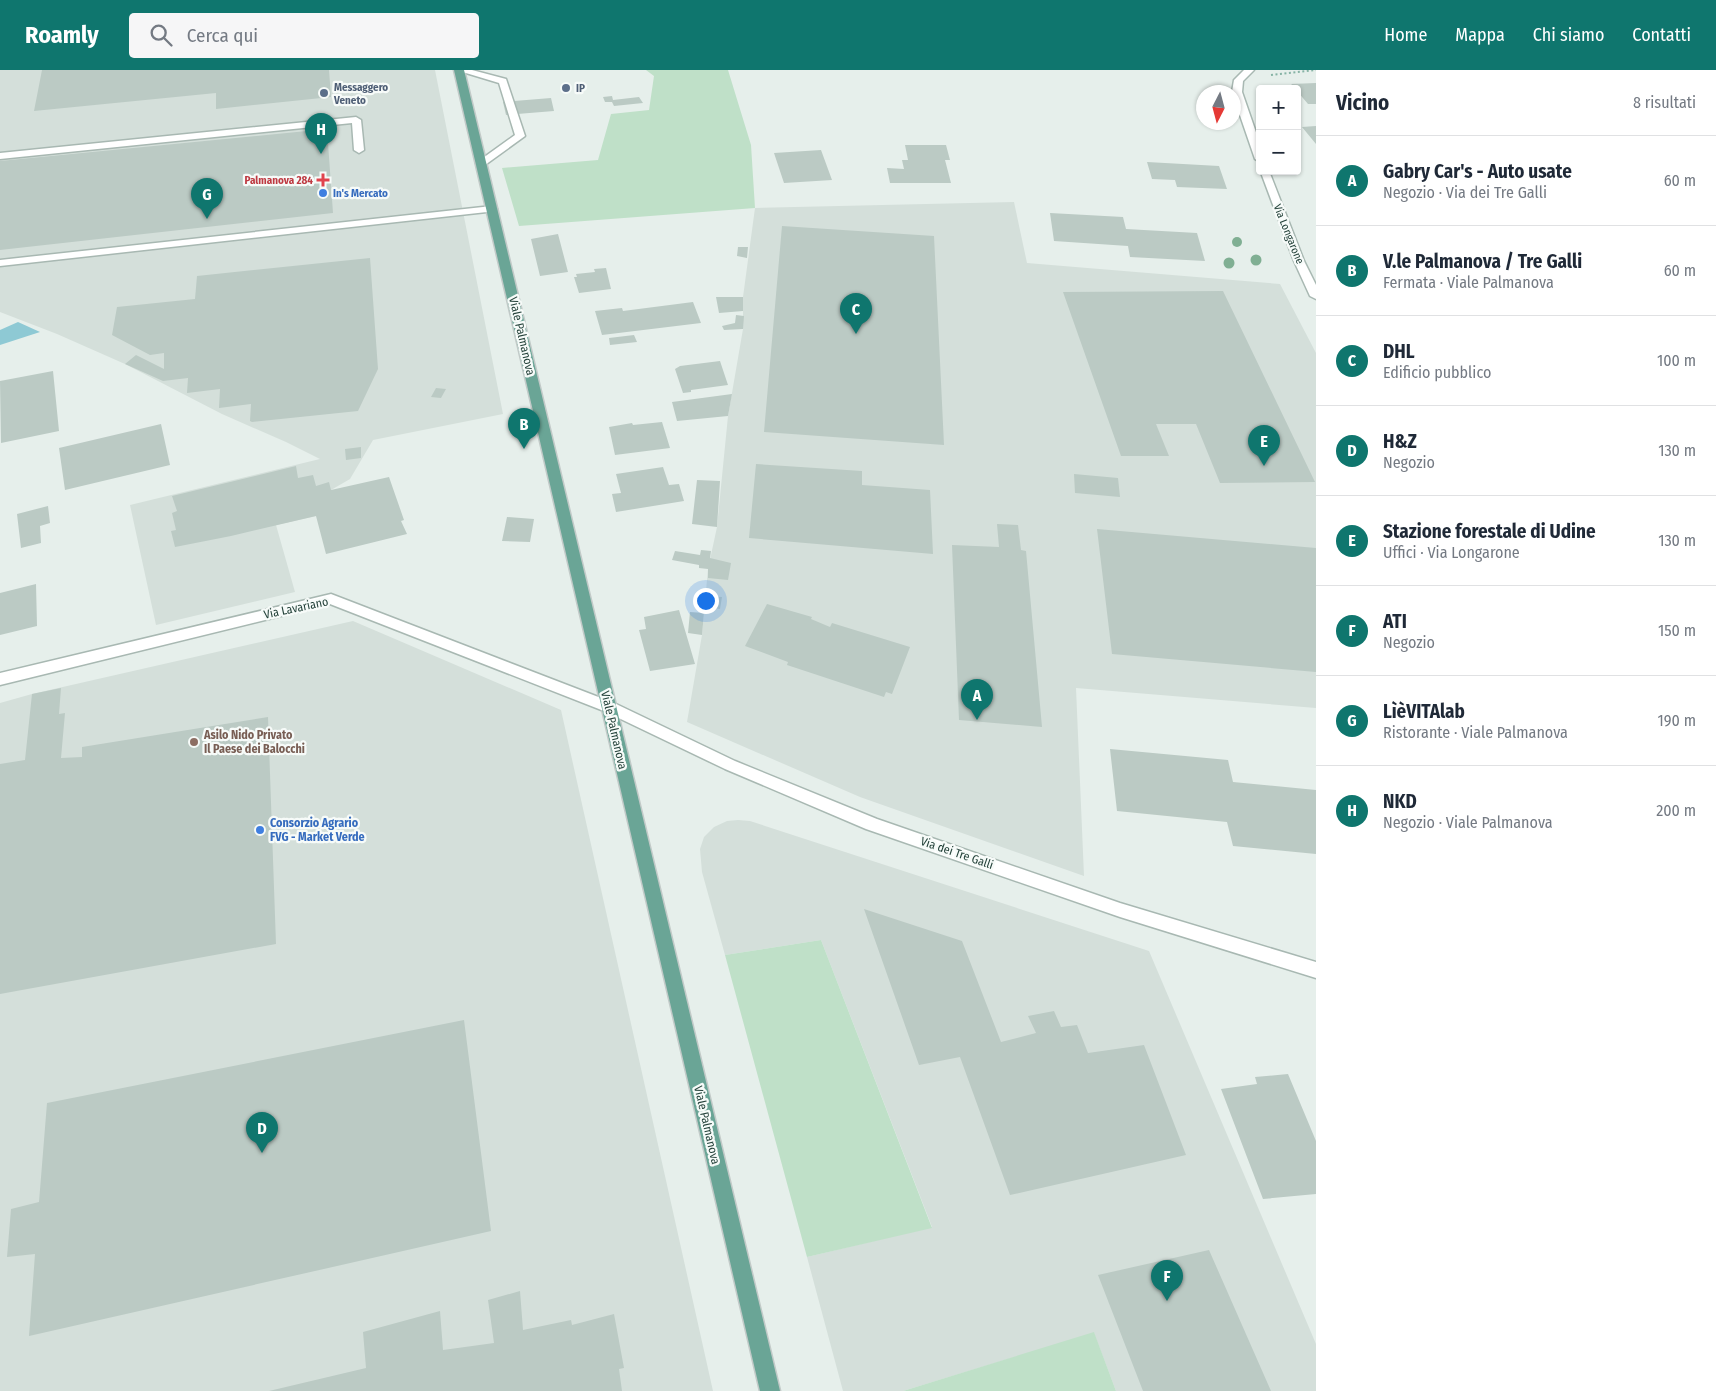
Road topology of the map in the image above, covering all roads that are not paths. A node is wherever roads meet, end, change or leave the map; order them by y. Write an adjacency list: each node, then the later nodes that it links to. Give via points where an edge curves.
1 (460, 70): 6 (main road, Viale Palmanova); 6 (street, via 503,81 520,136)
2 (1248, 70): 3 (street, via 1239,80 1237,92)
3 (1256, 147)
4 (359, 150): 5 (street, via 356,120)
5 (0, 156)
6 (481, 163): 8 (main road, Viale Palmanova)
7 (1266, 175): 10 (street, Via Longarone)
8 (492, 209): 9 (street); 12 (main road, Viale Palmanova)
9 (0, 263)
10 (1316, 296)
11 (0, 679): 12 (street, Via Lavariano, via 331,599)
12 (609, 707): 13 (street, Via dei Tre Galli, via 730,765 872,824 1120,910); 14 (main road, Viale Palmanova)
13 (1316, 970)
14 (770, 1391)

